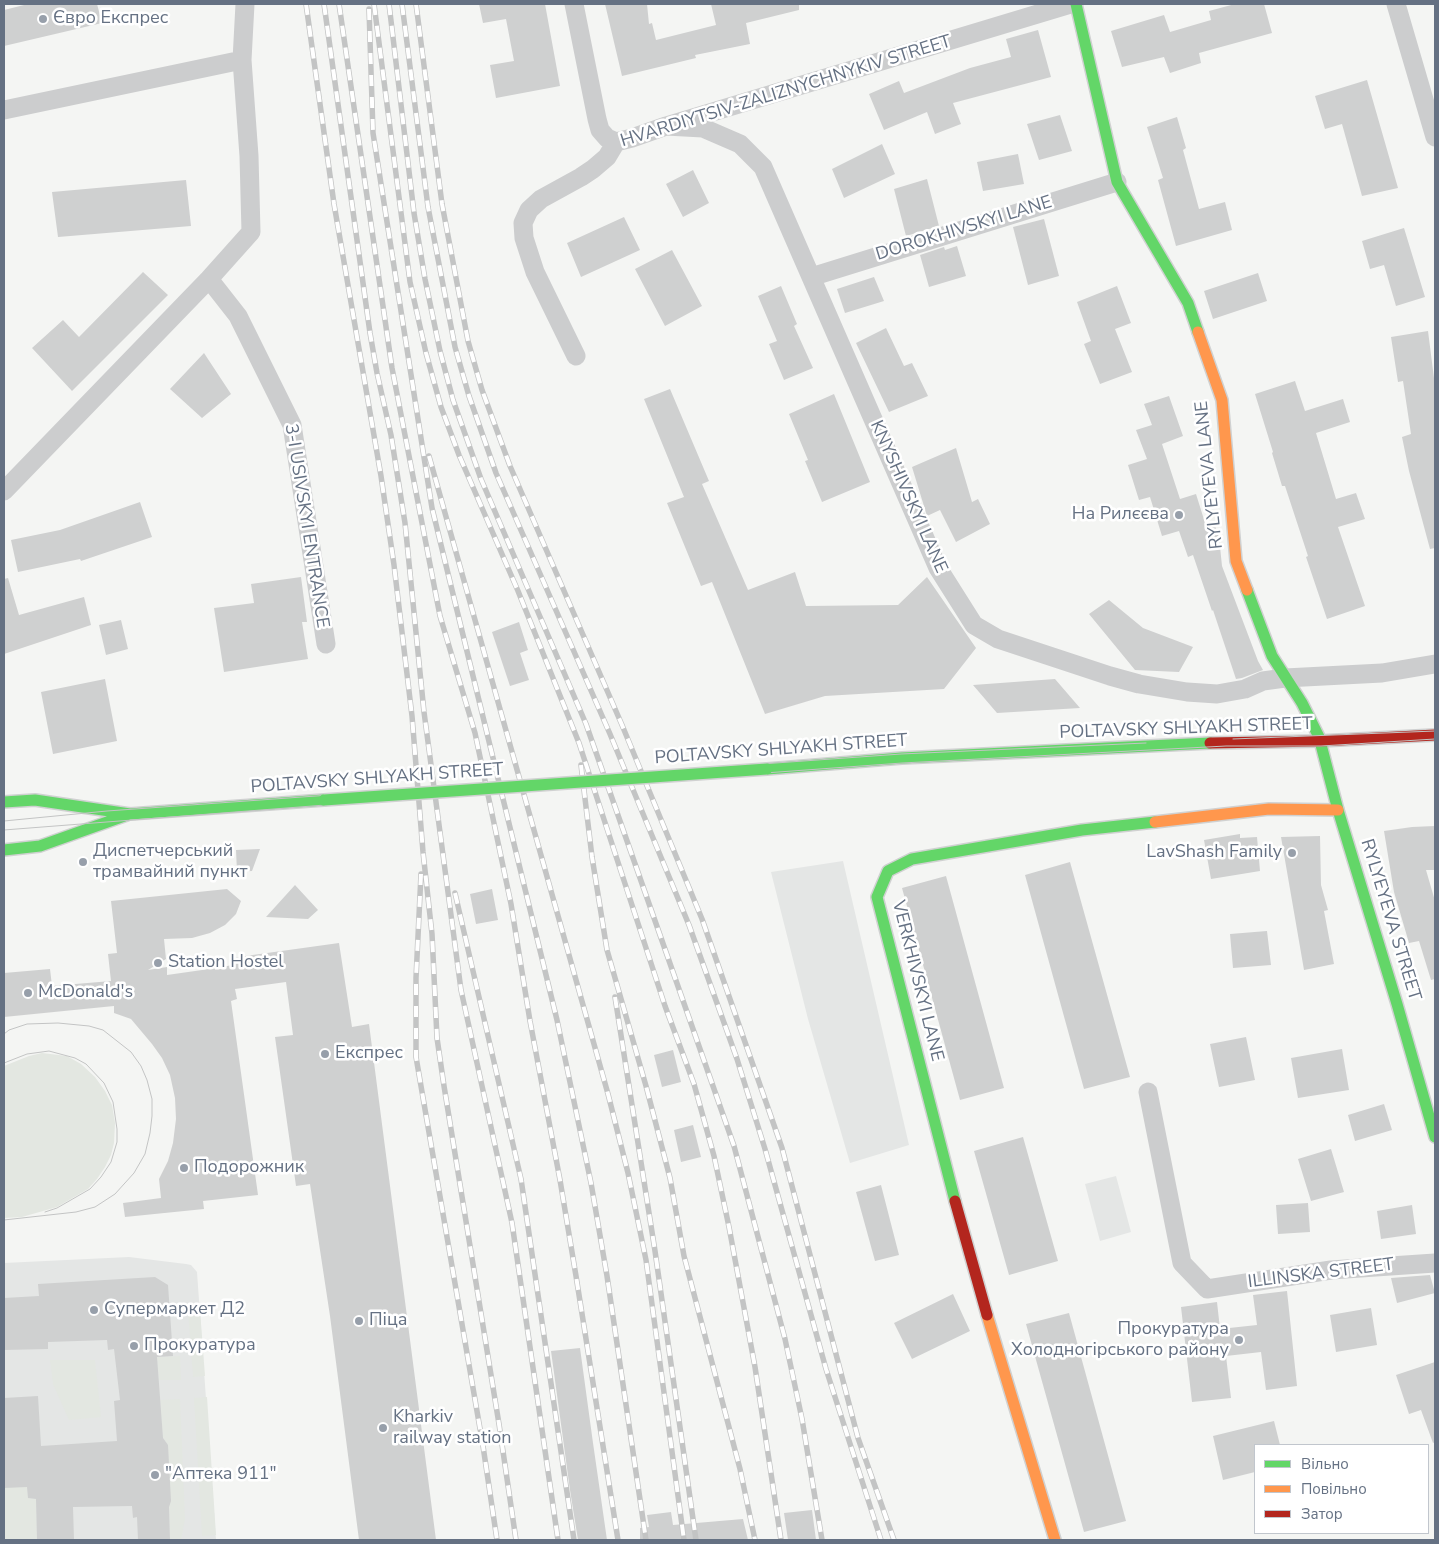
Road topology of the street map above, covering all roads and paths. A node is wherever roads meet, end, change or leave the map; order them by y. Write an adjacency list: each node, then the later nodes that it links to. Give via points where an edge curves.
1 (245, 4): 6 (street)
2 (574, 4): 10 (street, via 596,119 600,130)
3 (1071, 4): 8 (street, HVARDIYTSIV-ZALIZNYCHNYKIV STREET)
4 (1076, 4): 11 (street, RYLYEYEVA LANE)
5 (1396, 4): 9 (street)
6 (242, 60): 7 (street); 13 (street, via 251,232)
7 (4, 110)
8 (666, 126): 10 (street, HVARDIYTSIV-ZALIZNYCHNYKIV STREET); 12 (street, KNYSHIVSKYI LANE, via 702,128 740,144 763,167)
9 (1435, 137)
10 (616, 142): 14 (street, HVARDIYTSIV-ZALIZNYCHNYKIV STREET, via 607,157 593,169 540,199 522,223 535,272)
11 (1117, 182): 12 (street, DOROKHIVSKYI LANE); 18 (street, RYLYEYEVA LANE, via 1188,303 1222,400 1236,561 1272,656)
12 (811, 277): 18 (street, KNYSHIVSKYI LANE, via 938,568 974,624 998,639 1139,684 1217,694)
13 (209, 279): 15 (street); 16 (street, 3-I USIVSKYI ENTRANCE, via 238,316 292,425)
14 (576, 356)
15 (4, 491)
16 (326, 644)
17 (1435, 664): 18 (street, KNYSHIVSKYI LANE, via 1382,673)
18 (1285, 678): 20 (street, RYLYEYEVA LANE, via 1302,703)
19 (1435, 735): 20 (street, POLTAVSKY SHLYAKH STREET)
20 (1320, 741): 22 (street, RYLYEYEVA STREET); 23 (street, POLTAVSKY SHLYAKH STREET, bridge, via 1225,742 910,758)
21 (4, 802): 23 (street, POLTAVSKY SHLYAKH STREET, via 35,800)
22 (1338, 810): 26 (street, RYLYEYEVA STREET); 28 (street, VERKHIVSKYI LANE, via 1269,809 1082,830 912,859 888,871 877,897 964,1237)
23 (130, 814): 24 (street, POLTAVSKY SHLYAKH STREET, via 40,846)
24 (4, 850)
25 (1148, 1092): 27 (street, ILLINSKA STREET, via 1182,1263 1207,1289 1331,1270)
26 (1435, 1137)
27 (1435, 1263)
28 (1055, 1540)

